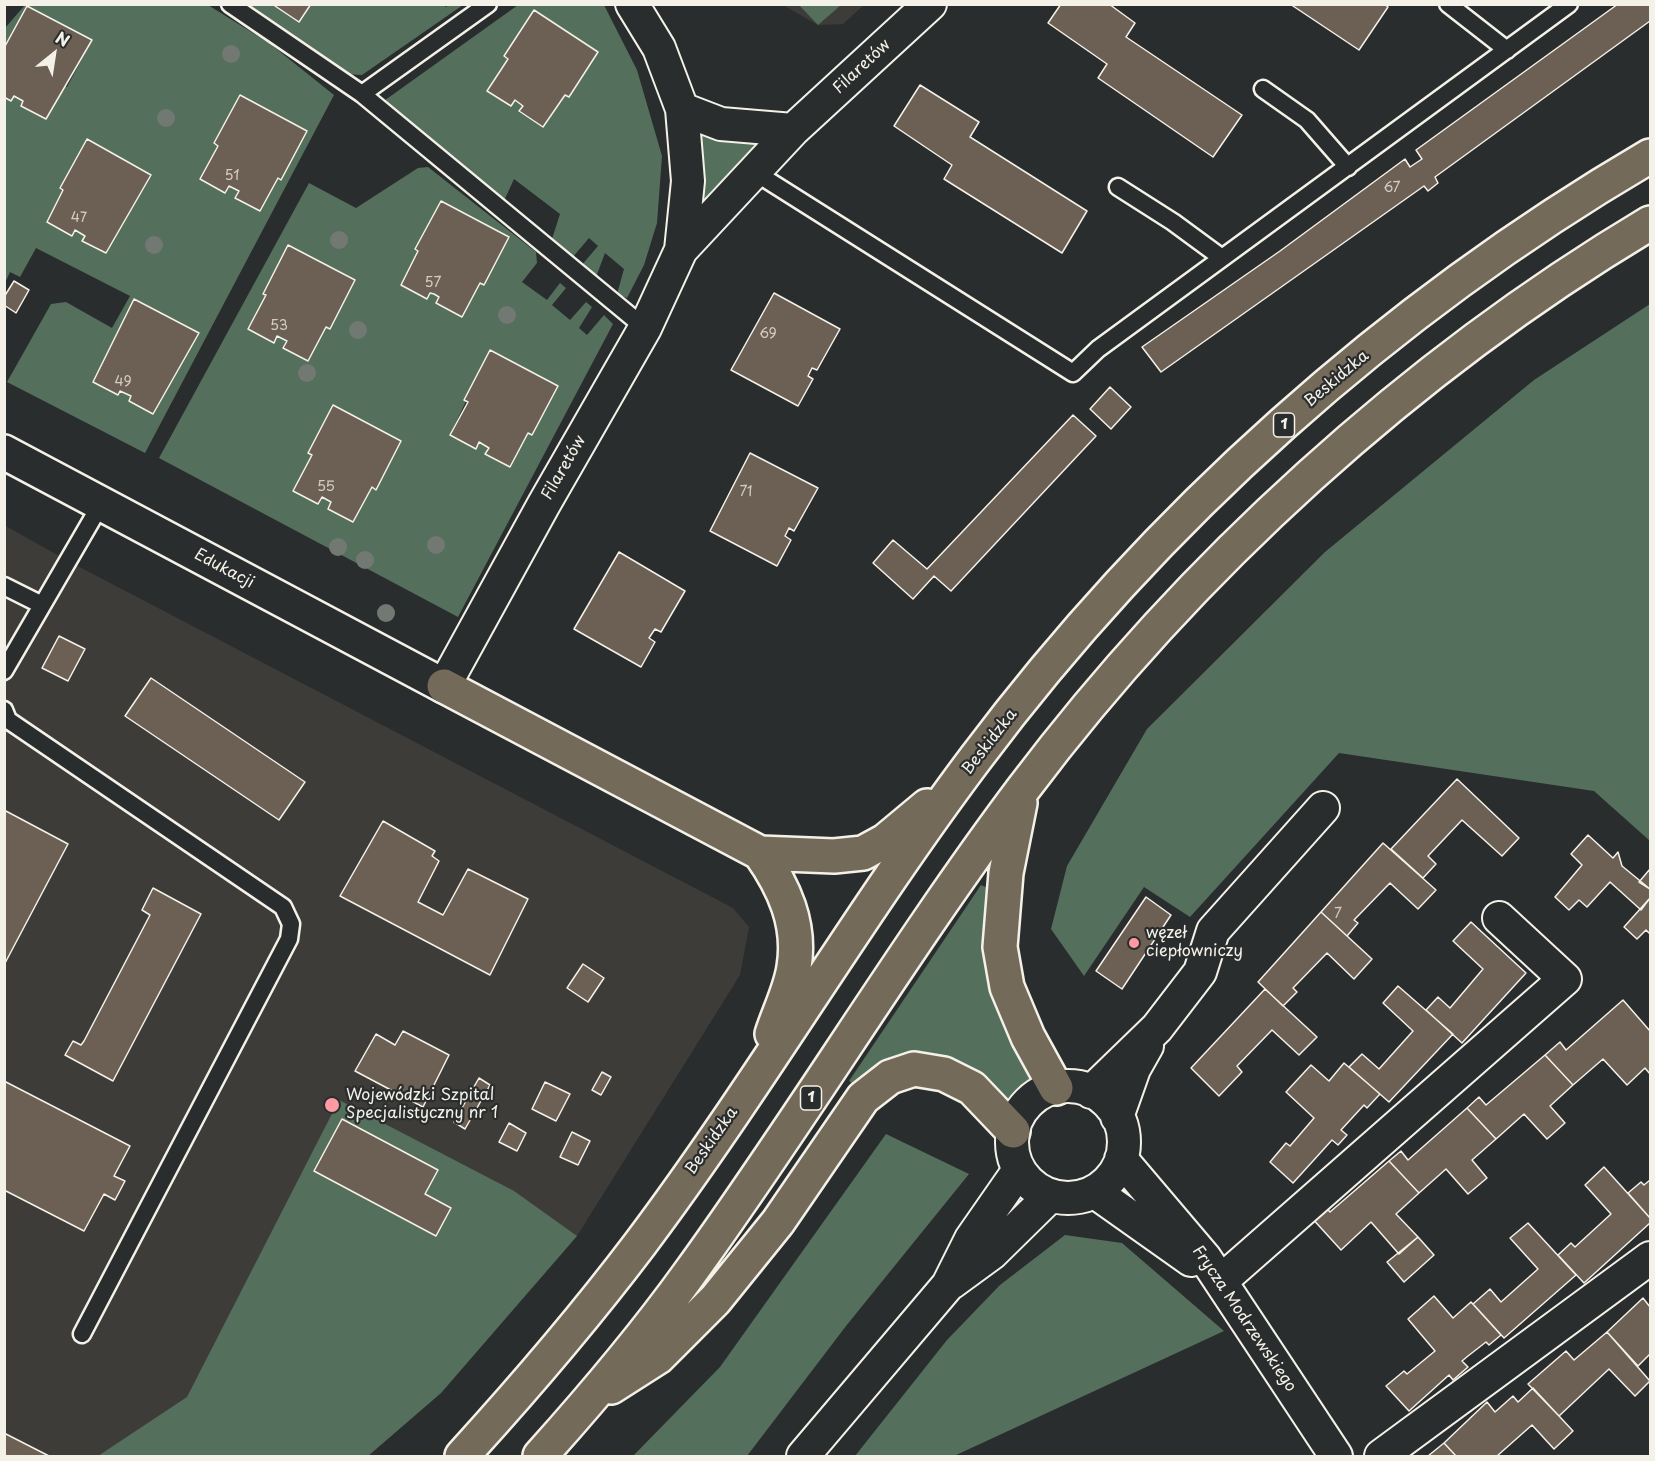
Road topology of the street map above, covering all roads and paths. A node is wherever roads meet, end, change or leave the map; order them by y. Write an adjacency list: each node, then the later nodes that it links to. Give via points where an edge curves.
1 (230, 4): 9 (lane)
2 (488, 4): 9 (lane)
3 (632, 4): 10 (street, Filaretów, via 659,48)
4 (930, 4): 11 (street, Filaretów)
5 (1448, 4): 7 (lane)
6 (1569, 4): 7 (lane)
7 (1507, 50): 13 (lane)
8 (1263, 89): 13 (lane, via 1307,120)
9 (362, 94): 19 (lane)
10 (682, 109): 11 (street, via 720,124); 17 (street, Filaretów, via 688,182)
11 (794, 130): 14 (street, Filaretów)
12 (1650, 156): 27 (main road, Beskidzka / 1, via 1591,191 1457,283 1340,375 1230,474 1134,570 1049,666)
13 (1348, 167): 18 (lane)
14 (753, 171): 17 (street, Filaretów); 18 (lane, via 1073,373 1098,349)
15 (1118, 187): 18 (lane)
16 (1650, 223): 28 (main road, 1, via 1492,329 1378,418 1278,507 1170,616 1094,701)
17 (681, 250): 19 (street, Filaretów)
18 (1222, 258)
19 (645, 328): 25 (street, Filaretów)
20 (4, 452): 21 (street, Edukacji)
21 (101, 504): 23 (lane); 25 (street, Edukacji)
22 (4, 586): 23 (lane)
23 (42, 606): 24 (lane)
24 (4, 670)
25 (444, 686): 30 (main road)
26 (4, 710): 45 (lane, via 8,720 283,907 291,924 289,939)
27 (975, 759): 30 (main road, via 912,821 863,853); 33 (main road, Beskidzka / 1)
28 (1023, 790): 34 (main road, via 1006,873 1000,946 1007,987 1028,1038); 46 (main road, 1, via 687,1276)
29 (1323, 808): 32 (street, via 1213,931 1200,972)
30 (760, 853): 33 (main road, via 779,880 794,921 794,967)
31 (1499, 918): 43 (street, via 1565,979)
32 (1157, 1028): 35 (street); 36 (street, via 1134,1070)
33 (760, 1072): 47 (main road, Beskidzka / 1, via 641,1243 543,1366)
34 (1056, 1088): 35 (street, via 1074,1087); 37 (street, via 1028,1103)
35 (1091, 1092): 36 (street, via 1106,1102)
36 (1117, 1117): 38 (street, via 1122,1130)
37 (1013, 1131): 39 (street, via 1011,1145); 46 (main road, via 972,1088 944,1074 914,1069 890,1077 863,1098 778,1222 715,1300 658,1357)
38 (1121, 1159): 40 (street, via 1111,1177); 43 (street, Frycza Modrzewskiego)
39 (1019, 1170): 41 (street, via 1038,1190); 44 (street, via 971,1239)
40 (1095, 1192): 41 (street, via 1073,1198); 43 (street)
41 (1050, 1196): 44 (street, via 992,1253)
42 (1650, 1258): 51 (street)
43 (1221, 1281): 50 (street, Frycza Modrzewskiego)
44 (948, 1285): 49 (street)
45 (82, 1334)
46 (589, 1401): 48 (main road, 1)
47 (462, 1456)
48 (540, 1456)
49 (803, 1456)
50 (1336, 1456)
51 (1382, 1456)

